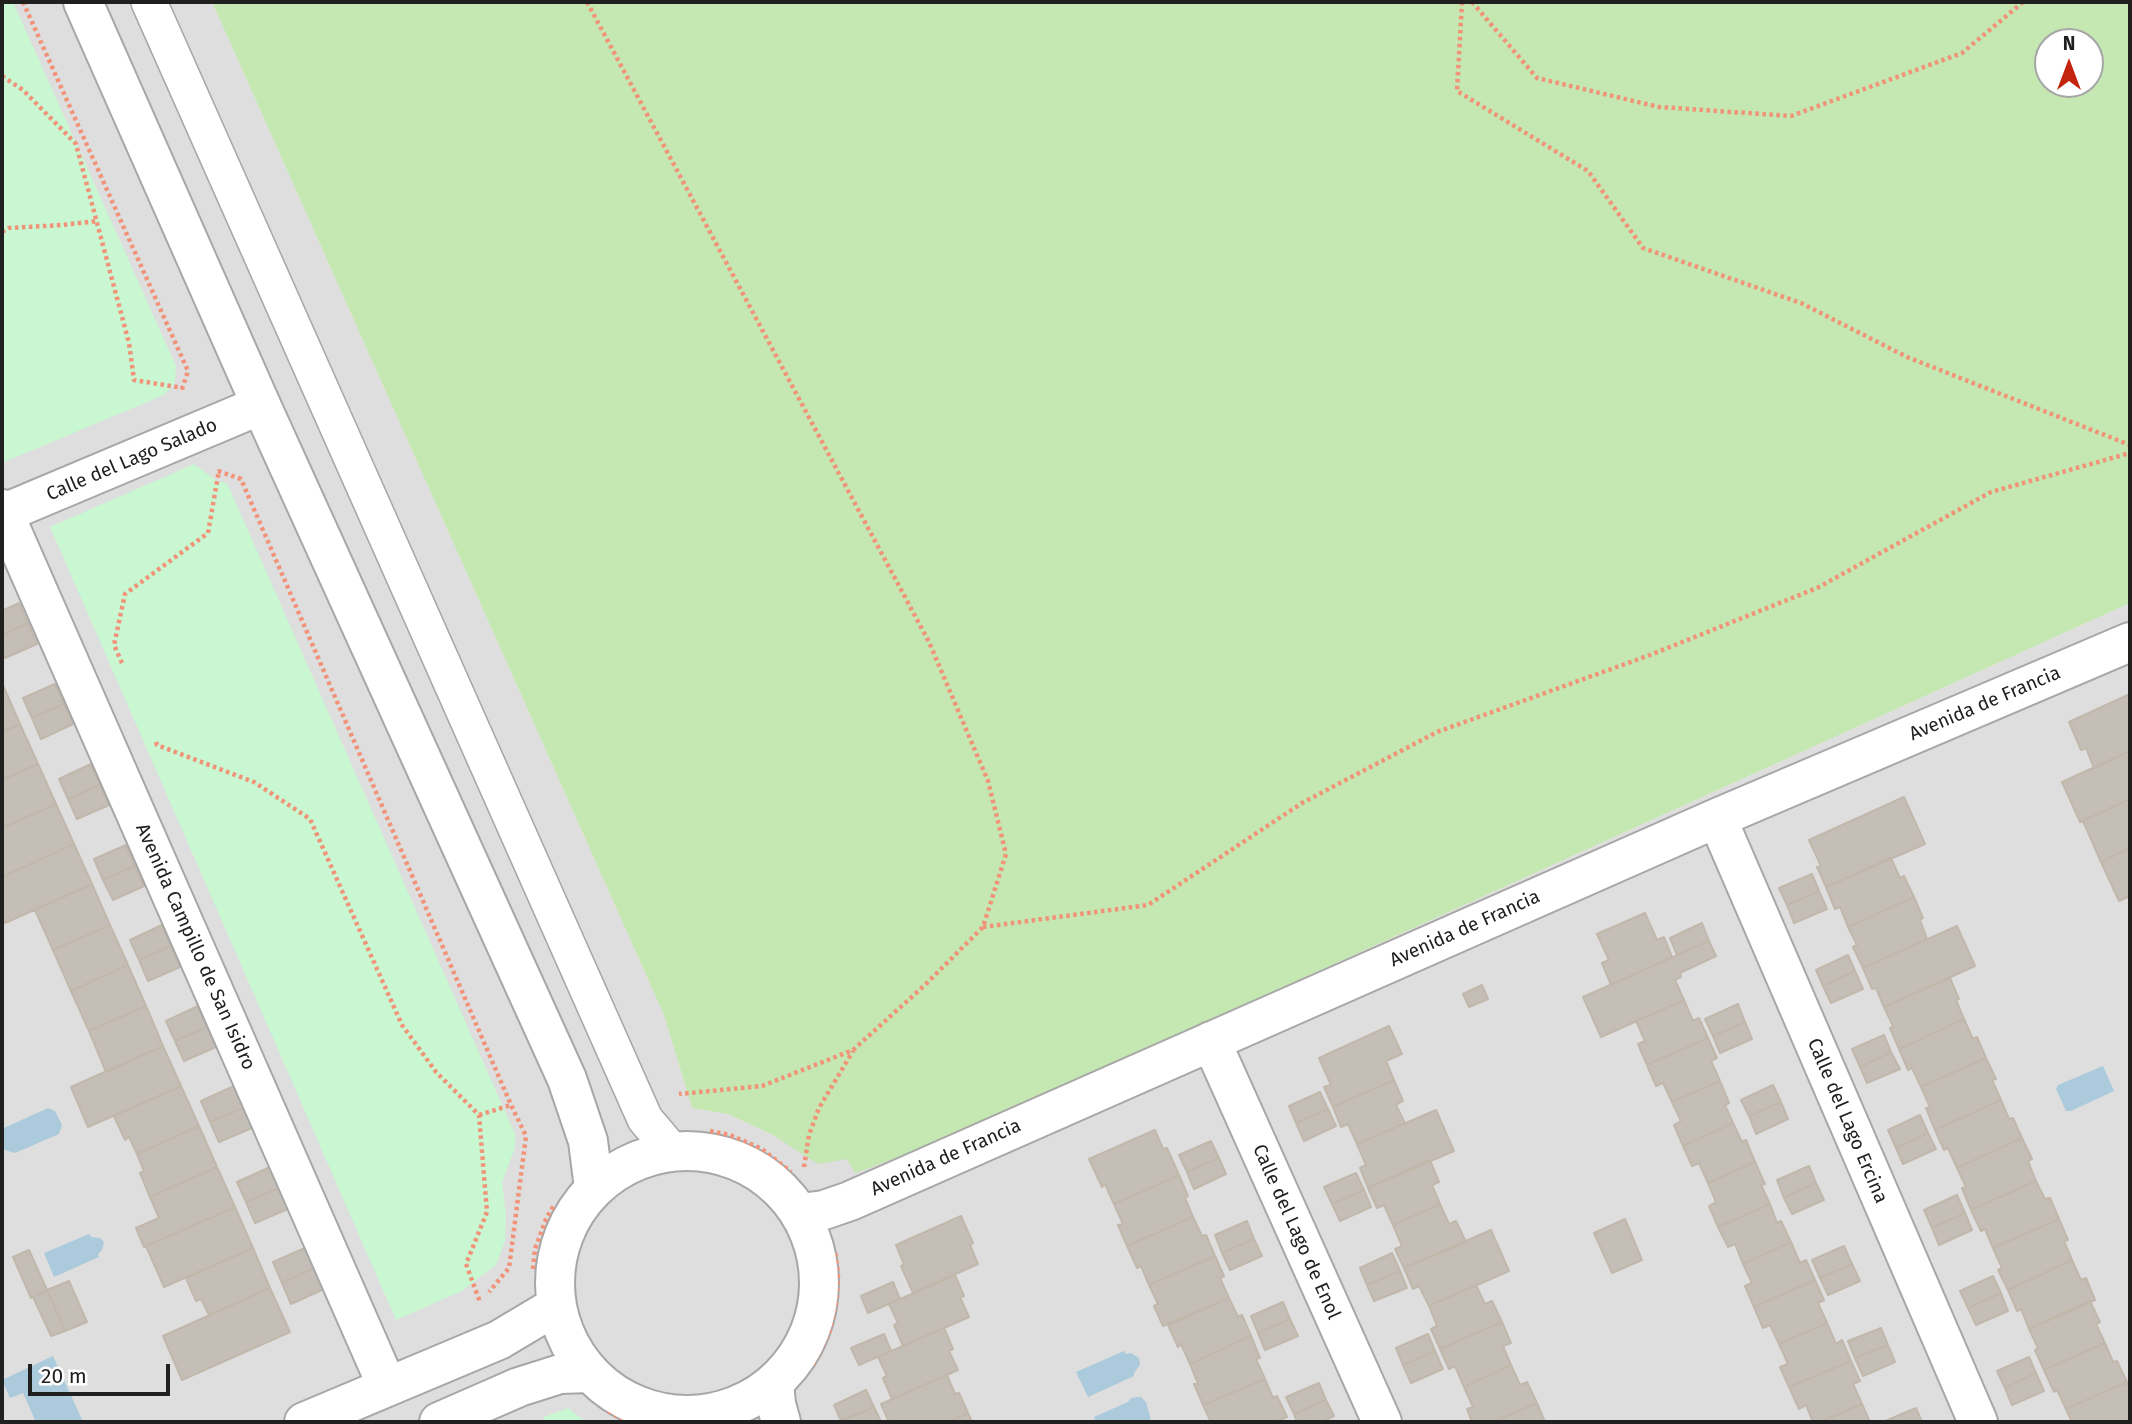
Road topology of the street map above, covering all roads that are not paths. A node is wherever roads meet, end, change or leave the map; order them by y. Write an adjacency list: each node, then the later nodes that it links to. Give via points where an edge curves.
1 (83, 2): 3 (street)
2 (149, 2): 8 (street, via 645,1119)
3 (261, 405): 4 (street, Calle del Lago Salado); 9 (street, via 567,1079 588,1141)
4 (2, 512): 13 (street, Avenida Campillo de San Isidro)
5 (2130, 642): 6 (street, Avenida de Francia)
6 (1717, 818): 7 (street, Avenida de Francia); 19 (street, Calle del Lago Ercina)
7 (1211, 1041): 10 (street, Avenida de Francia, via 850,1201); 18 (street, Calle del Lago de Enol)
8 (664, 1142): 9 (street, via 645,1158); 10 (street, via 732,1159 758,1171)
9 (593, 1175): 11 (street, via 562,1243)
10 (810, 1211): 14 (street, via 820,1284 814,1321)
11 (546, 1312): 12 (street, via 568,1342); 13 (street, via 499,1340)
12 (577, 1373): 15 (street, via 621,1398 659,1412); 17 (street, via 519,1387)
13 (387, 1386): 16 (street)
14 (777, 1403): 15 (street, via 739,1405)
15 (703, 1419)
16 (304, 1422)
17 (439, 1422)
18 (1382, 1422)
19 (1978, 1422)

